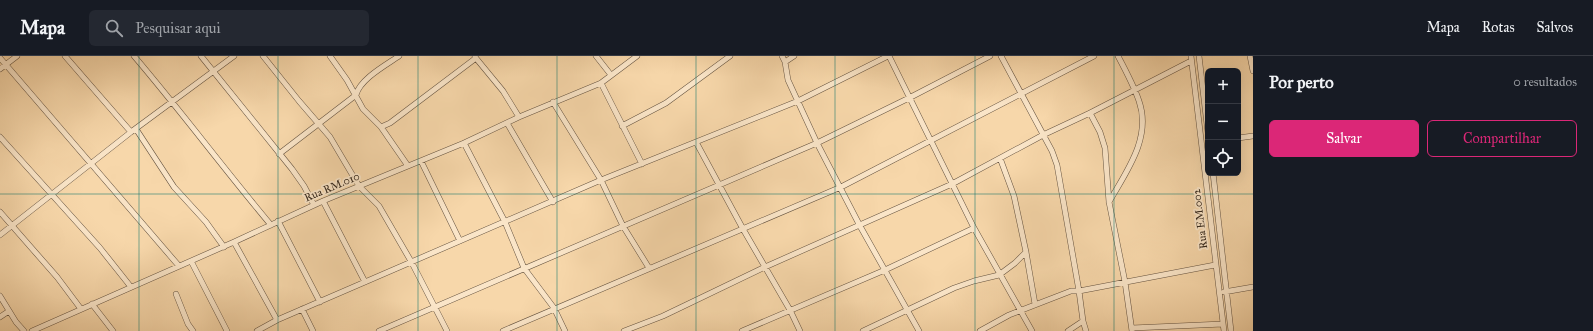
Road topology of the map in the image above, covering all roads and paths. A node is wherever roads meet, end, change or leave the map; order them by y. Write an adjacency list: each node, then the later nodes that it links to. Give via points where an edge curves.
1 (17, 56): 25 (street)
2 (65, 56): 47 (street)
3 (134, 56): 37 (street)
4 (201, 56): 27 (street)
5 (234, 56): 27 (street)
6 (263, 56): 44 (street)
7 (330, 56): 30 (street)
8 (399, 56): 31 (street)
9 (596, 56): 29 (street)
10 (637, 56): 29 (street, Rua RM.010)
11 (730, 56): 45 (street, via 666,103)
12 (782, 56): 24 (street)
13 (794, 56): 24 (street)
14 (888, 56): 36 (street); 38 (street)
15 (990, 56): 36 (street)
16 (1001, 56): 34 (street)
17 (1094, 56): 34 (street)
18 (1118, 56): 33 (street)
19 (1199, 56): 40 (street)
20 (1250, 56): 28 (street)
21 (475, 57): 42 (street); 46 (street)
22 (0, 58): 25 (street)
23 (1191, 58): 33 (street); 57 (street, Rua EM.002)
24 (785, 62): 38 (street, via 788,80)
25 (5, 64): 26 (street); 61 (street)
26 (0, 69)
27 (213, 71): 37 (street); 58 (street)
28 (1253, 71)
29 (611, 75): 32 (street, Rua RM.010)
30 (347, 80): 31 (street); 35 (street)
31 (362, 83): 35 (street)
32 (600, 83): 39 (street, Rua RM.010); 45 (street)
33 (1134, 89): 41 (street); 73 (street, via 1142,113 1140,141 1134,159)
34 (1021, 93): 48 (street); 52 (street)
35 (356, 95): 44 (street); 46 (street, via 363,109)
36 (909, 98): 52 (street); 55 (street)
37 (173, 101): 47 (street); 78 (street)
38 (798, 101): 54 (street); 55 (street)
39 (553, 102): 42 (street, Rua RM.010); 65 (street)
40 (1205, 107)
41 (1090, 113): 48 (street); 73 (street, via 1104,144)
42 (520, 117): 43 (street, Rua RM.010)
43 (507, 123): 53 (street, Rua RM.010); 72 (street)
44 (319, 124): 58 (street); 68 (street, via 330,137)
45 (622, 126): 62 (street)
46 (382, 127): 63 (street)
47 (134, 130): 61 (street); 87 (street, via 174,187 206,222)
48 (1043, 135): 59 (street); 102 (street, via 1057,165)
49 (0, 136): 70 (street)
50 (1253, 136): 51 (street)
51 (1241, 138)
52 (931, 141): 67 (street); 69 (street)
53 (464, 142): 60 (street, Rua RM.010); 77 (street)
54 (696, 142): 62 (street); 66 (street)
55 (817, 143): 66 (street); 69 (street)
56 (1205, 143): 57 (street)
57 (1201, 144): 91 (street, Rua EM.002)
58 (279, 154): 74 (street, via 304,186)
59 (1000, 158): 67 (street); 88 (street, via 1014,196)
60 (421, 161): 63 (street, Rua RM.010); 85 (street)
61 (90, 164): 70 (street); 92 (street)
62 (642, 164): 65 (street)
63 (408, 166): 68 (street, Rua RM.010)
64 (1213, 176): 103 (street, Rua EM.002)
65 (601, 180): 72 (street); 80 (street)
66 (718, 184): 80 (street); 83 (street)
67 (952, 184): 81 (street); 82 (street)
68 (359, 186): 71 (street, Rua RM.010); 90 (street, via 379,206)
69 (841, 187): 81 (street); 83 (street)
70 (52, 195): 79 (street); 100 (street)
71 (323, 201): 74 (street, Rua RM.010); 98 (street)
72 (553, 202): 77 (street)
73 (1109, 202): 99 (street)
74 (314, 205): 76 (street, Rua RM.010)
75 (0, 212): 79 (street)
76 (278, 221): 78 (street, Rua RM.010); 107 (street)
77 (505, 222): 85 (street); 94 (street)
78 (270, 224): 86 (street, Rua RM.010)
79 (13, 226): 84 (street); 112 (street)
80 (623, 226): 94 (street); 95 (street)
81 (860, 226): 93 (street); 96 (street)
82 (974, 228): 96 (street); 97 (street)
83 (743, 229): 93 (street); 95 (street)
84 (0, 235)
85 (460, 241): 90 (street)
86 (234, 242): 87 (street, Rua RM.010); 119 (street)
87 (224, 247): 89 (street, Rua RM.010)
88 (1026, 252): 97 (street, via 1015,264); 109 (street)
89 (191, 261): 92 (street, Rua RM.010); 127 (street)
90 (412, 263): 98 (street); 110 (street)
91 (1215, 265): 99 (street); 104 (street, Rua EM.002)
92 (179, 266): 100 (street, Rua RM.010)
93 (765, 267): 114 (street); 134 (street, via 663,316)
94 (524, 268): 110 (street); 111 (street)
95 (649, 268): 111 (street)
96 (885, 270): 114 (street); 117 (street)
97 (999, 275): 115 (street); 117 (street, via 954,288)
98 (365, 282): 107 (street)
99 (1124, 282): 102 (street); 122 (street)
100 (131, 287): 108 (street, Rua RM.010)
101 (1253, 287): 103 (street)
102 (1079, 291): 109 (street, via 1071,291); 120 (street)
103 (1227, 292): 104 (street); 144 (street, Rua EM.002)
104 (1219, 293): 121 (street, Rua EM.002)
105 (176, 294): 126 (street)
106 (0, 296): 116 (street)
107 (320, 302): 113 (street)
108 (92, 304): 112 (street, Rua RM.010); 125 (street)
109 (1035, 304): 115 (street)
110 (433, 306): 130 (street); 131 (street)
111 (554, 308): 132 (street); 133 (street)
112 (81, 309): 124 (street, Rua RM.010)
113 (302, 309): 119 (street); 129 (street)
114 (790, 310): 135 (street); 136 (street)
115 (1019, 310): 139 (street); 140 (street)
116 (9, 311): 118 (street); 123 (street)
117 (907, 311): 137 (street); 138 (street)
118 (0, 317)
119 (277, 320): 128 (street)
120 (1083, 321): 141 (street); 142 (street)
121 (1223, 324): 122 (street); 143 (street, Rua EM.002)
122 (1132, 330)
123 (24, 331)
124 (32, 331)
125 (113, 331)
126 (193, 331)
127 (226, 331)
128 (258, 331)
129 (313, 331)
130 (379, 331)
131 (447, 331)
132 (503, 331)
133 (565, 331)
134 (624, 331)
135 (742, 331)
136 (800, 331)
137 (863, 331)
138 (918, 331)
139 (980, 331)
140 (1032, 331)
141 (1068, 331)
142 (1086, 331)
143 (1224, 331)
144 (1231, 331)

